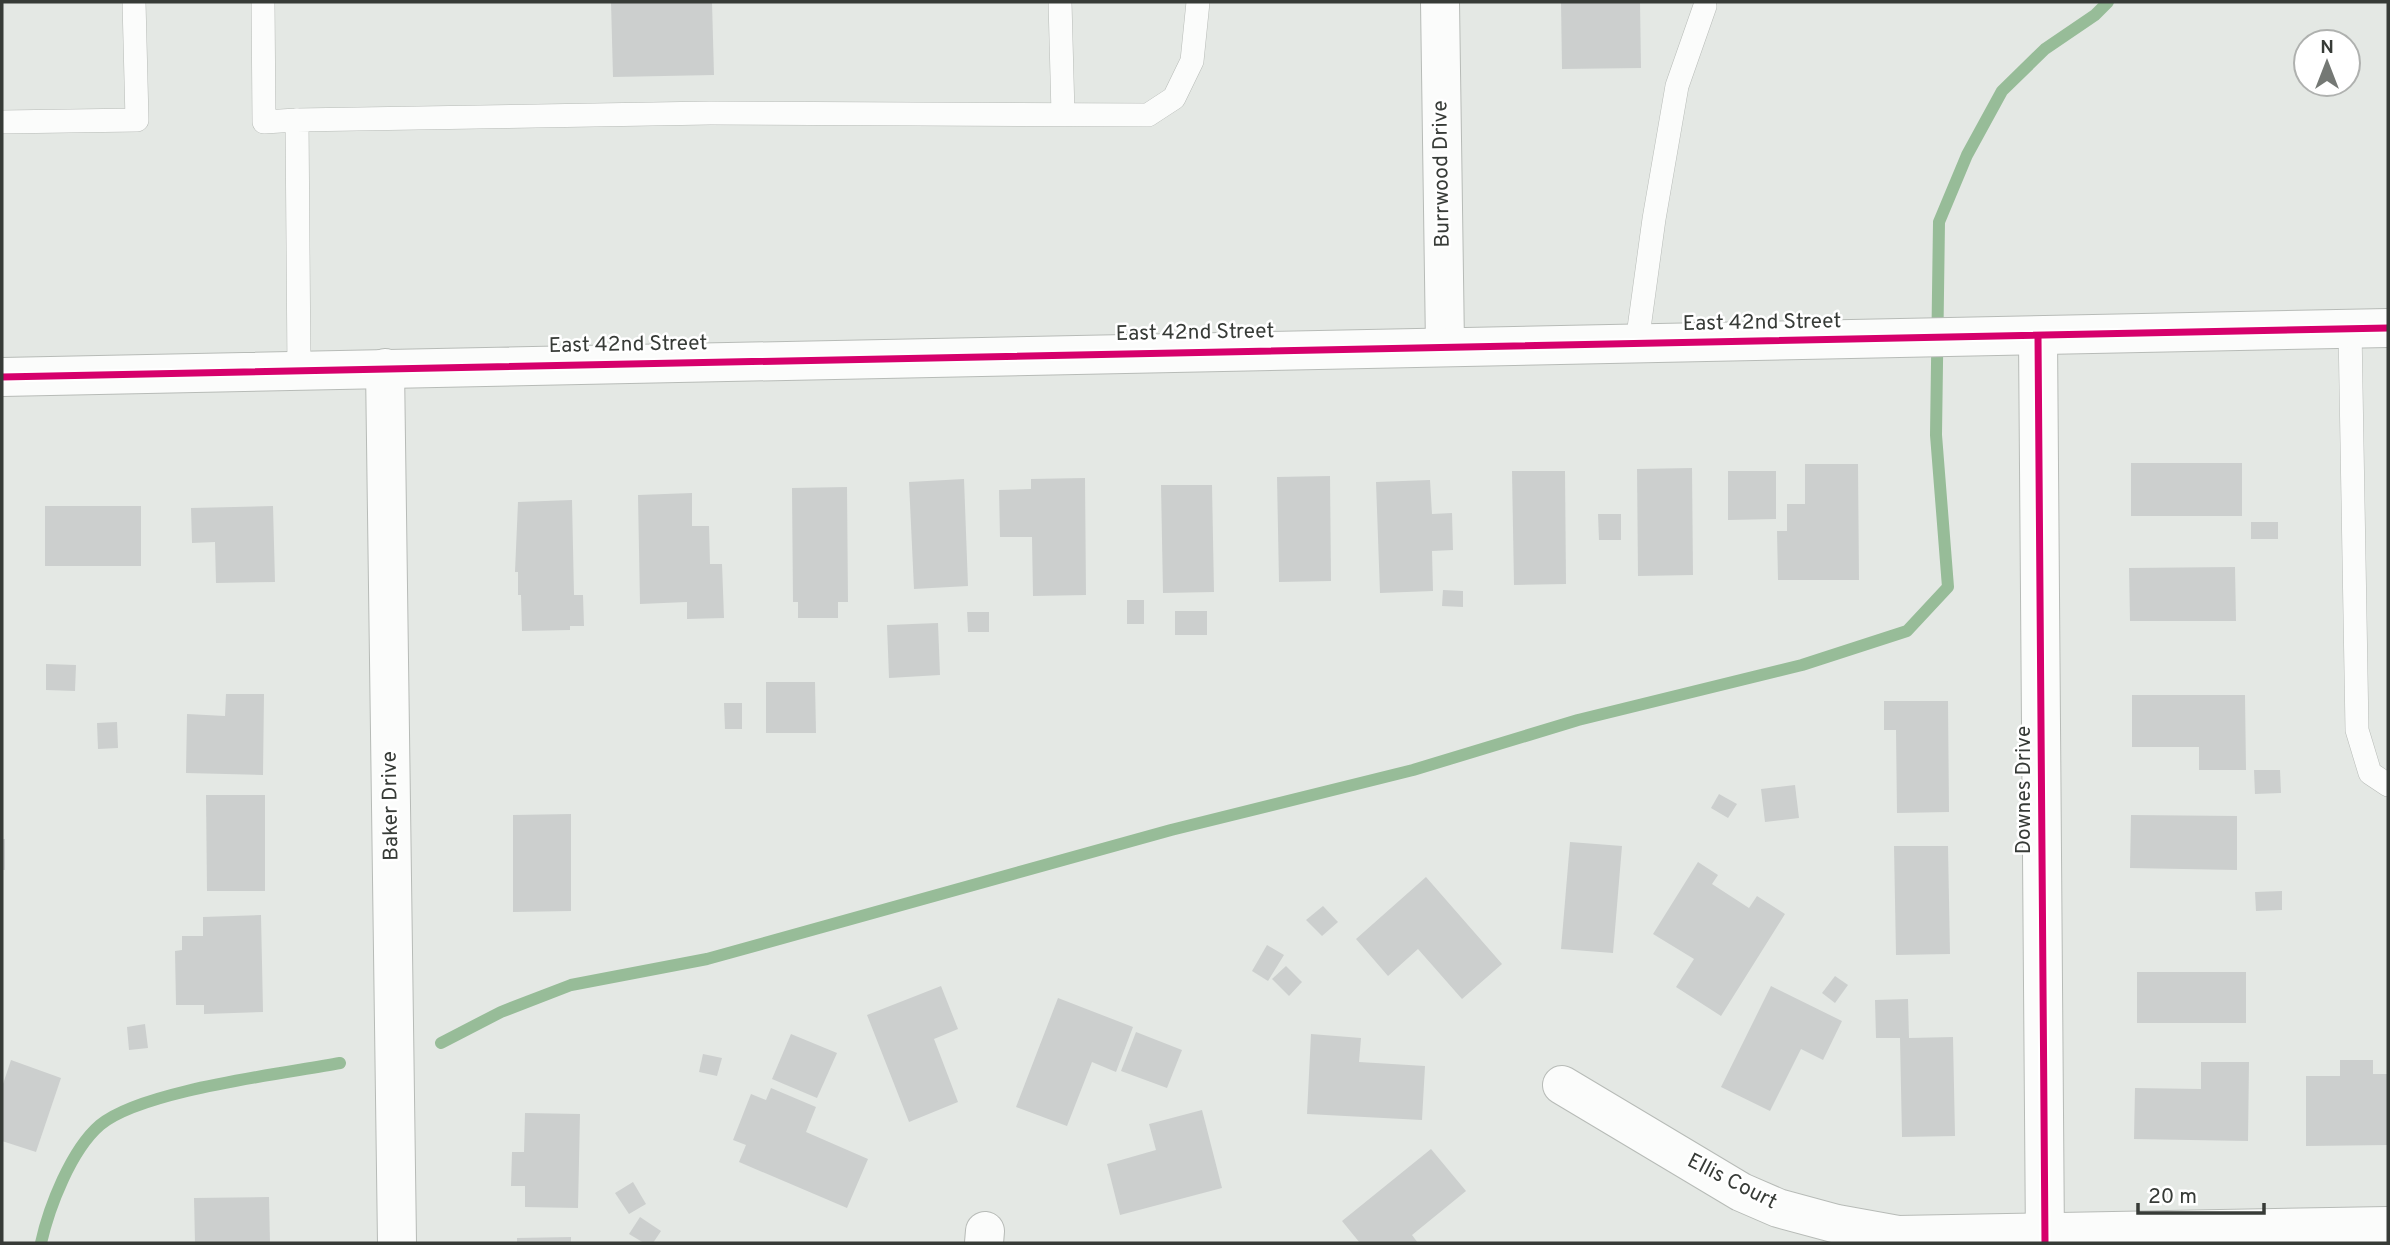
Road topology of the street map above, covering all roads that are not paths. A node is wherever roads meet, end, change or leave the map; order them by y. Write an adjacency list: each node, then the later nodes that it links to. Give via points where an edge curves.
1 (134, 2): 9 (lane, via 137,120)
2 (263, 2): 8 (lane, via 264,122)
3 (1060, 2): 7 (lane)
4 (1198, 2): 7 (lane, via 1192,61 1174,98 1148,115)
5 (1440, 2): 14 (street, Burrwood Drive)
6 (1705, 6): 13 (lane, via 1678,86)
7 (1063, 114): 8 (lane, via 710,113)
8 (297, 120): 16 (lane)
9 (2, 122)
10 (2350, 328): 11 (street, East 42nd Street); 12 (street, East 42nd Street); 18 (lane, via 2357,730 2370,773)
11 (2388, 328)
12 (2038, 336): 13 (street, East 42nd Street); 21 (street, Downes Drive)
13 (1637, 343): 14 (street, East 42nd Street)
14 (1445, 345): 15 (street, East 42nd Street)
15 (385, 368): 16 (street, East 42nd Street); 22 (street, Baker Drive)
16 (299, 370): 17 (street, East 42nd Street)
17 (2, 377)
18 (2388, 785)
19 (1562, 1085): 21 (street, Ellis Court, via 1741,1192 1778,1208 1898,1235)
20 (2388, 1226): 21 (street, Ellis Court)
21 (2045, 1238)
22 (397, 1243)

